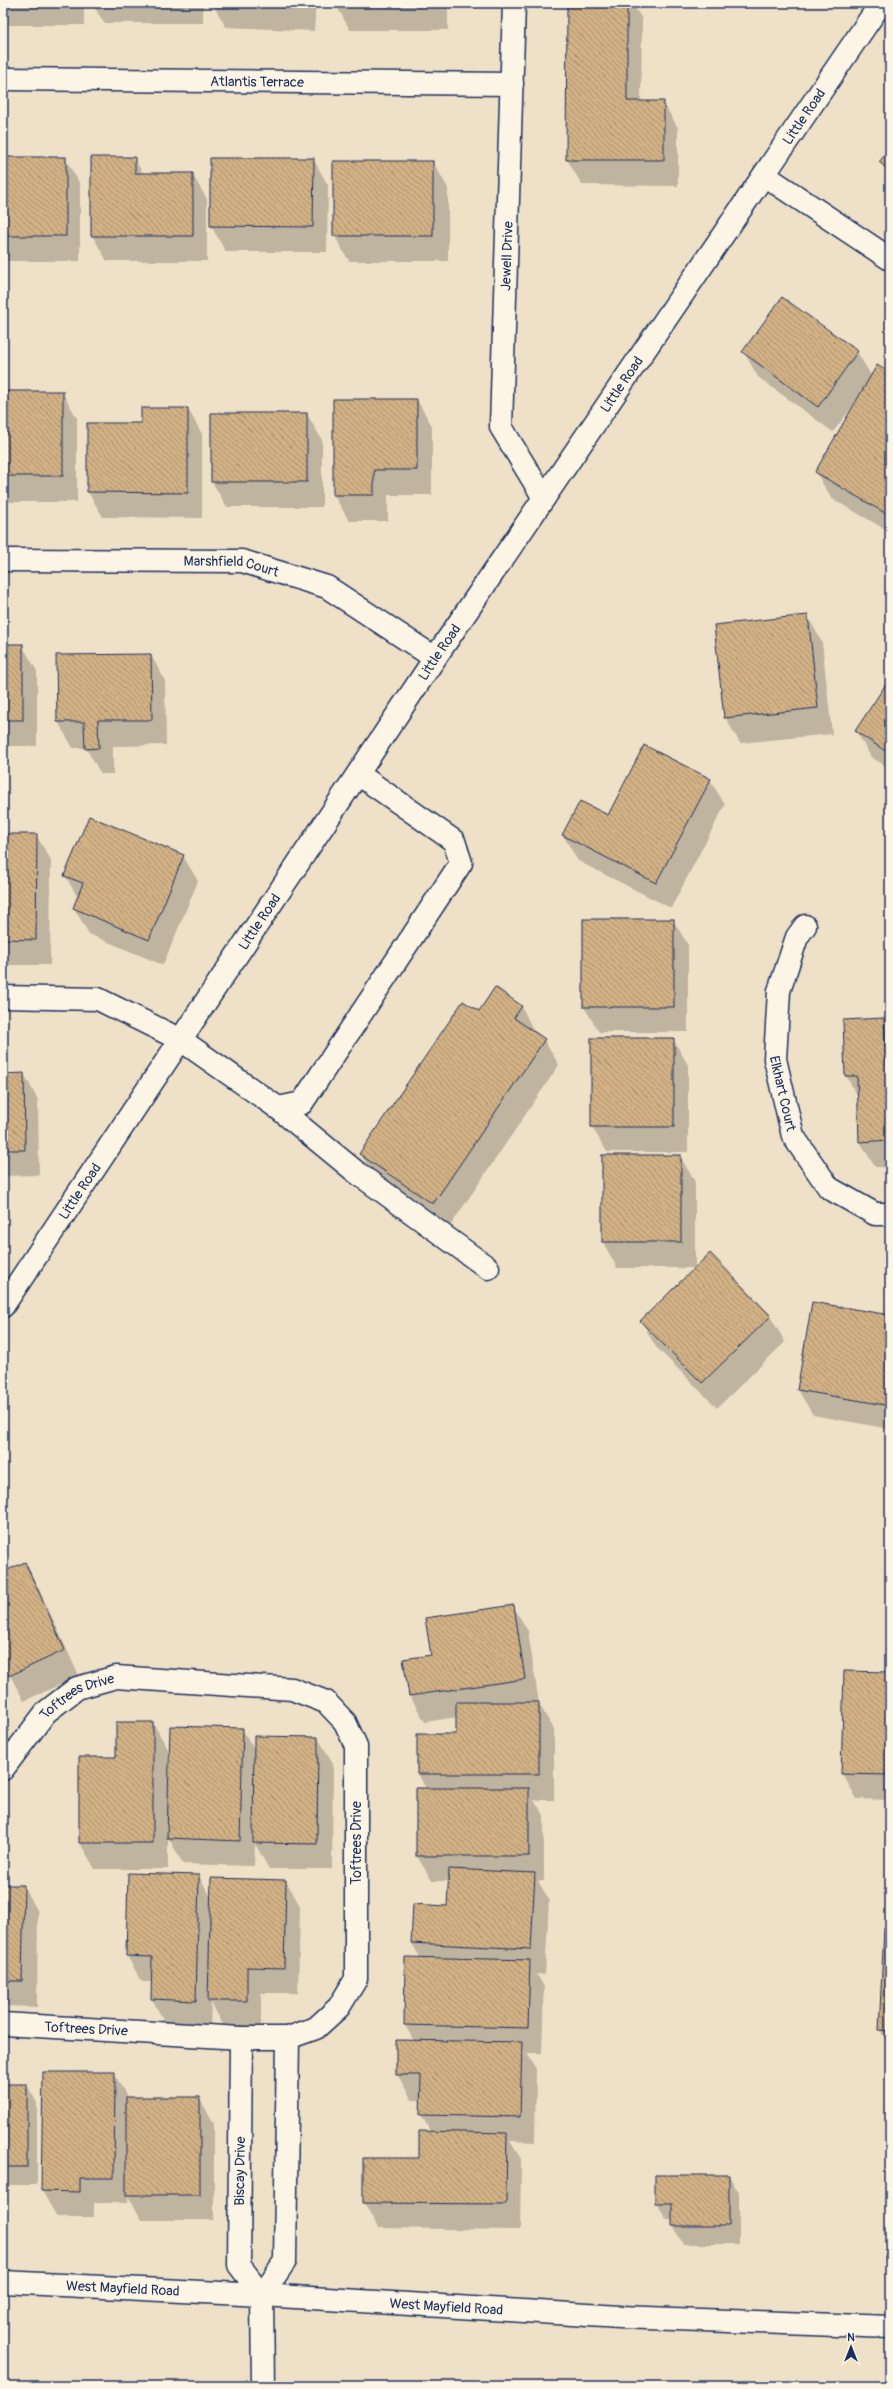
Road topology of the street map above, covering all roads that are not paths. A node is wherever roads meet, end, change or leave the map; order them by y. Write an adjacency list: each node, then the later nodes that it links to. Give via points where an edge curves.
1 (514, 3): 4 (street, Jewell Drive)
2 (881, 3): 5 (street, Little Road)
3 (3, 79): 4 (street, Atlantis Terrace)
4 (512, 84): 7 (street, Jewell Drive, via 501,426)
5 (764, 175): 6 (street); 7 (street, Little Road)
6 (890, 259)
7 (544, 498): 9 (street, Little Road)
8 (3, 560): 9 (street, Marshfield Court, via 242,561 327,587)
9 (435, 658): 10 (street, Little Road)
10 (358, 774): 13 (street, Little Road); 14 (street, via 454,841 461,863 302,1102)
11 (804, 926): 15 (street, Elkhart Court, via 797,937 779,991 775,1060 793,1136 829,1188 875,1214)
12 (3, 997): 13 (street, via 98,999)
13 (181, 1040): 14 (street); 17 (street, Little Road)
14 (278, 1108): 16 (street, via 356,1172)
15 (890, 1214)
16 (488, 1268)
17 (3, 1306)
18 (3, 1769): 21 (street, Toftrees Drive, via 46,1712 77,1688 116,1678 292,1689 326,1702 345,1722 356,1746 356,1979 339,2007 316,2028)
19 (3, 2024): 20 (street, Toftrees Drive)
20 (241, 2038): 21 (street, Toftrees Drive); 23 (street, Biscay Drive, via 239,2265)
21 (288, 2038): 23 (street, via 285,2261)
22 (3, 2282): 23 (street, West Mayfield Road)
23 (262, 2295): 24 (street, West Mayfield Road, via 620,2317); 25 (street)
24 (890, 2328)
25 (263, 2386)

